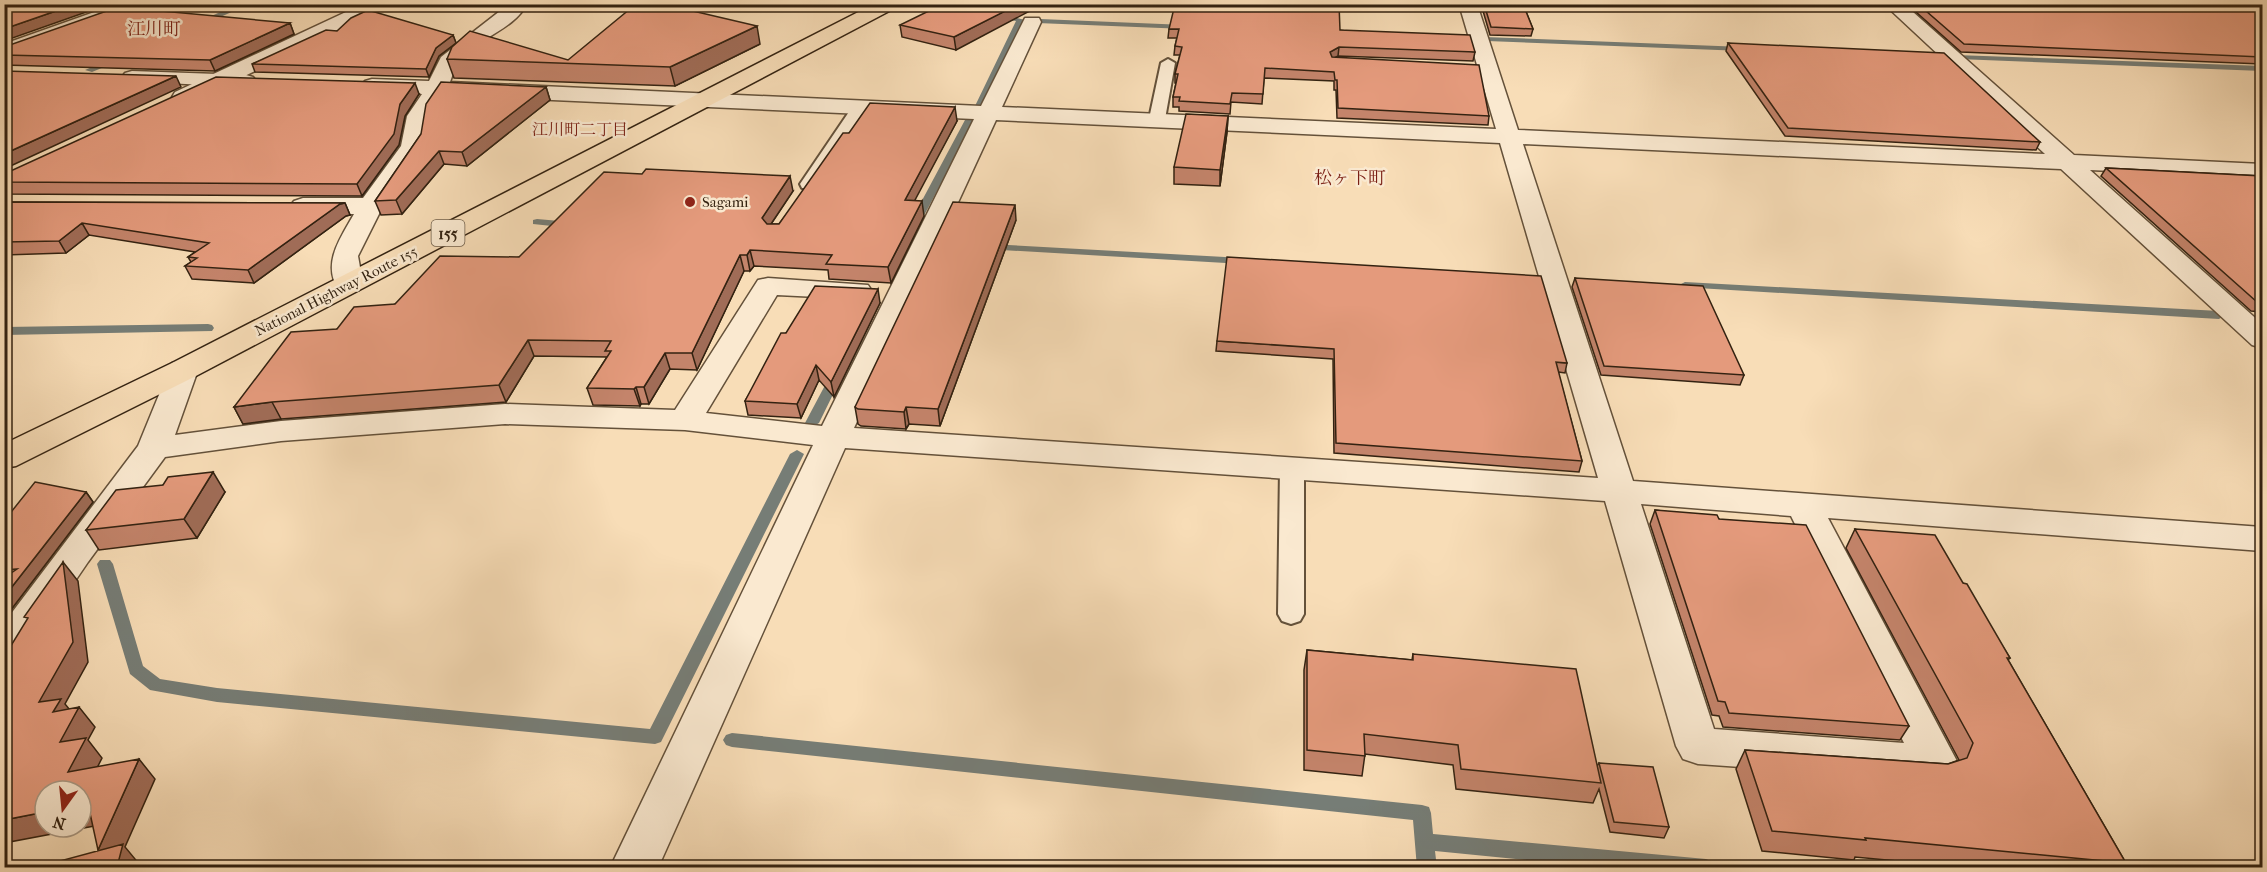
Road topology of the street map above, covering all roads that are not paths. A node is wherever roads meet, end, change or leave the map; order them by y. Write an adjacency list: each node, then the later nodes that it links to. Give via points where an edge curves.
1 (136, 4): 8 (street)
2 (379, 4): 11 (street)
3 (518, 4): 14 (street, via 448,61)
4 (889, 4): 15 (highway, National Highway Route 155 / 155)
5 (1468, 4): 20 (street, via 1482,68)
6 (1893, 4): 21 (street)
7 (1032, 22): 18 (street)
8 (4, 51)
9 (1168, 63): 19 (lane)
10 (111, 77): 11 (street)
11 (217, 80): 12 (street); 16 (street)
12 (264, 82)
13 (357, 84): 14 (street)
14 (438, 86): 15 (street); 25 (street, via 418,117 412,146)
15 (707, 99): 17 (street); 26 (highway, National Highway Route 155 / 155)
16 (164, 105)
17 (860, 106): 18 (street); 23 (lane)
18 (990, 111): 19 (street); 27 (street)
19 (1157, 119): 20 (street)
20 (1509, 136): 21 (street); 35 (street)
21 (2069, 163): 22 (street); 28 (street)
22 (2262, 171)
23 (802, 194)
24 (276, 206): 25 (street)
25 (370, 206): 26 (street, via 345,256)
26 (349, 284): 29 (highway, National Highway Route 155 / 155)
27 (903, 294): 30 (street, via 768,286); 31 (street)
28 (2262, 339)
29 (183, 370): 32 (street); 33 (highway, National Highway Route 155 / 155)
30 (685, 420): 31 (street); 32 (street, via 505,414 281,431)
31 (833, 437): 34 (street); 40 (street)
32 (154, 448): 39 (street)
33 (4, 458)
34 (1292, 468): 35 (street); 38 (lane)
35 (1618, 490): 36 (street); 36 (street, via 1698,746 1936,763)
36 (1803, 504): 37 (street)
37 (2262, 539)
38 (1291, 614)
39 (4, 654)
40 (634, 867)

